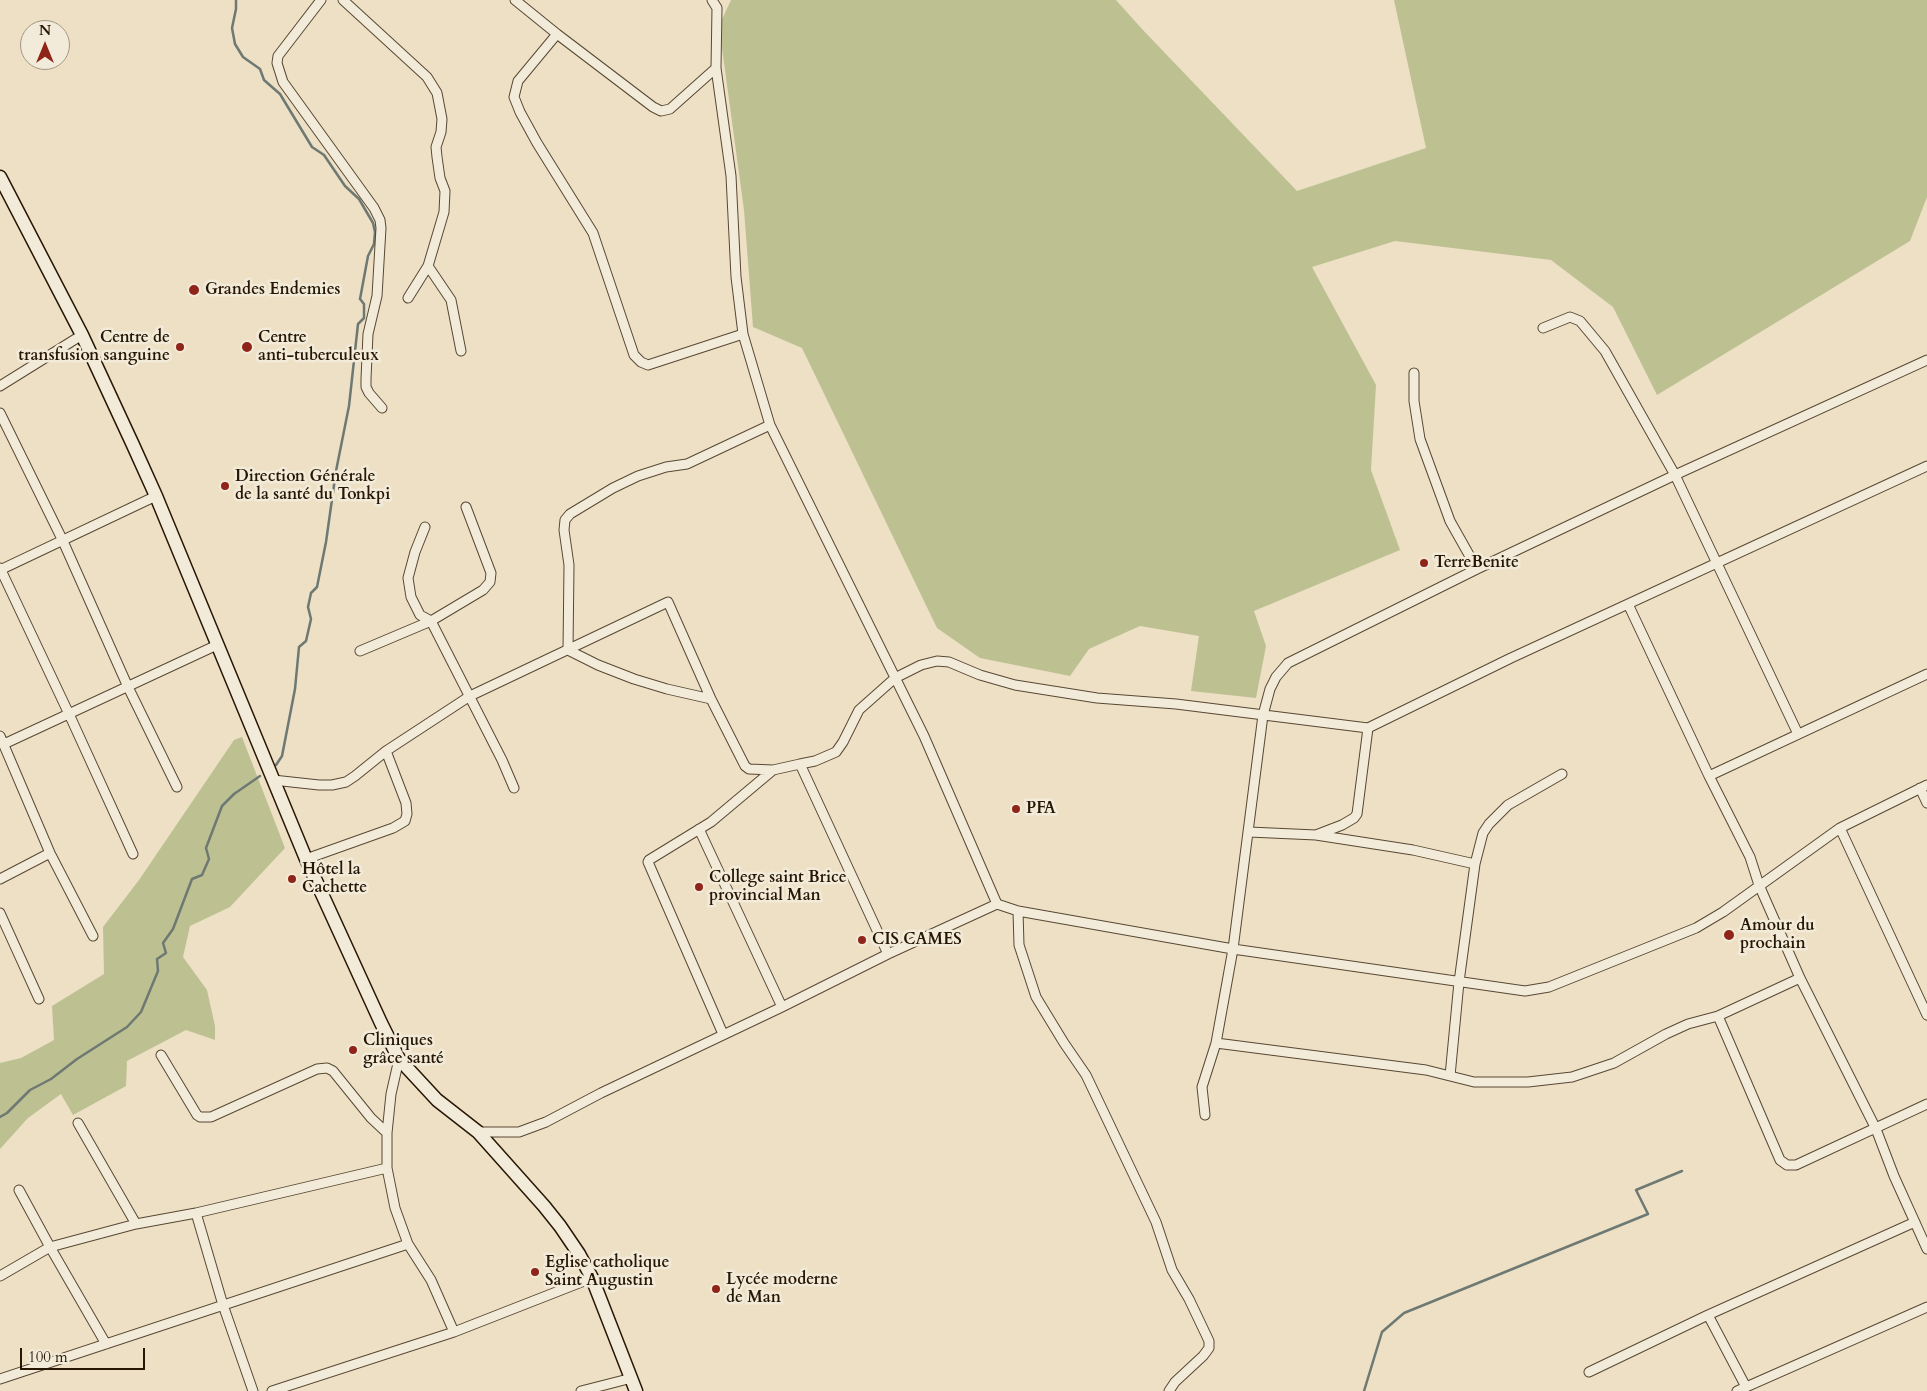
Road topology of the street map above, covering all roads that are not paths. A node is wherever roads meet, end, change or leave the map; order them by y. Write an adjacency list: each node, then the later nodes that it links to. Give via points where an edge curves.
1 (321, 0): 17 (street, via 278,56 277,63 283,82 380,220 377,296 368,334 366,387)
2 (344, 0): 8 (street, via 427,77 437,93 442,119 436,157 445,192 444,212)
3 (516, 0): 5 (street)
4 (712, 0): 6 (street, via 716,8)
5 (556, 34): 6 (street, via 661,110 670,109); 11 (street, via 518,81 514,97 537,142 593,233 634,355 648,365)
6 (716, 68): 11 (street, via 731,176 736,277)
7 (0, 177): 12 (main road)
8 (428, 266): 9 (street); 13 (street, via 451,300)
9 (408, 298)
10 (1542, 328): 21 (street, via 1570,317 1587,328 1605,351)
11 (743, 334): 19 (street)
12 (82, 335): 16 (street); 22 (main road)
13 (461, 351)
14 (1927, 360): 21 (street)
15 (1414, 373): 28 (street, via 1414,401 1420,439 1450,521)
16 (0, 386)
17 (382, 408)
18 (0, 413): 25 (street)
19 (770, 425): 33 (street, via 687,464 638,476 570,514 564,530 569,565); 35 (street)
20 (1927, 466): 26 (street)
21 (1675, 475): 26 (street); 28 (street)
22 (156, 496): 25 (street); 31 (main road)
23 (466, 508): 30 (street, via 491,573 490,582)
24 (425, 527): 30 (street, via 408,578 410,597 420,616)
25 (62, 540): 27 (street); 36 (street)
26 (1717, 564): 29 (street); 42 (street)
27 (0, 569): 39 (street)
28 (1477, 569): 40 (street, via 1288,664 1270,689)
29 (1628, 604): 41 (street); 48 (street)
30 (431, 621): 32 (street); 37 (street)
31 (217, 645): 36 (street); 49 (main road)
32 (360, 650)
33 (568, 650): 37 (street); 38 (street, via 634,679); 38 (street, via 668,602)
34 (1927, 674): 42 (street)
35 (895, 678): 40 (street, via 921,665 949,662 1015,685 1097,698); 45 (street, via 859,710 836,752); 64 (street, via 924,736)
36 (128, 686): 39 (street); 51 (street)
37 (470, 696): 44 (street); 52 (street)
38 (712, 699): 46 (street, via 745,766)
39 (69, 714): 43 (street); 59 (street)
40 (1264, 715): 41 (street); 56 (street)
41 (1368, 728): 57 (street, via 1357,814 1342,825)
42 (1798, 734): 48 (street)
43 (2, 740): 58 (street)
44 (386, 751): 49 (street, via 355,776 339,784); 60 (street, via 406,803 405,821 394,828)
45 (800, 764): 46 (street); 69 (street)
46 (774, 770): 55 (street)
47 (1562, 774): 61 (street, via 1498,813 1483,833)
48 (1709, 776): 63 (street, via 1750,856)
49 (273, 780): 60 (main road)
50 (1924, 786): 53 (street); 54 (street)
51 (177, 787)
52 (514, 788)
53 (1927, 803)
54 (1840, 828): 63 (street); 74 (street)
55 (699, 829): 73 (street); 76 (street, via 649,860 648,864)
56 (1249, 832): 57 (street); 68 (street)
57 (1316, 835): 61 (street, via 1413,850)
58 (50, 853): 62 (street); 67 (street)
59 (133, 854)
60 (306, 859): 79 (main road)
61 (1475, 864): 71 (street)
62 (0, 879)
63 (1760, 885): 70 (street); 71 (street, via 1696,928 1549,987 1525,991)
64 (997, 904): 65 (street); 69 (street)
65 (1018, 911): 68 (street); 110 (street, via 1019,944 1036,997 1086,1075 1156,1222 1172,1270 1208,1341 1209,1348 1203,1356)
66 (0, 913): 72 (street)
67 (93, 936)
68 (1233, 949): 71 (street); 77 (street)
69 (888, 954): 73 (street)
70 (1800, 978): 75 (street); 84 (street)
71 (1459, 982): 80 (street)
72 (40, 999)
73 (782, 1007): 76 (street)
74 (1927, 1015)
75 (1718, 1016): 80 (street, via 1688,1024 1614,1063 1572,1077 1528,1082 1474,1082); 84 (street, via 1783,1163 1796,1165)
76 (724, 1034): 85 (street, via 546,1122 519,1132)
77 (1216, 1044): 80 (street, via 1426,1070); 82 (street, via 1202,1087)
78 (161, 1056): 86 (street, via 200,1117 211,1117 317,1069 327,1068)
79 (399, 1059): 85 (main road, via 437,1100); 86 (street)
80 (1450, 1076)
81 (1927, 1104): 84 (street)
82 (1205, 1116)
83 (78, 1122): 91 (street)
84 (1876, 1129): 90 (street)
85 (478, 1132): 96 (main road, via 550,1212)
86 (387, 1133): 87 (street)
87 (387, 1168): 89 (street); 92 (street, via 395,1208)
88 (19, 1190): 93 (street)
89 (196, 1213): 91 (street); 97 (street)
90 (1914, 1222): 94 (street); 99 (street)
91 (136, 1224): 93 (street)
92 (408, 1244): 97 (street); 100 (street, via 431,1280)
93 (50, 1247): 95 (street); 101 (street)
94 (1927, 1249)
95 (0, 1276)
96 (592, 1278): 100 (street); 103 (main road)
97 (223, 1305): 101 (street); 106 (street)
98 (1927, 1307): 105 (street)
99 (1708, 1315): 102 (street); 105 (street)
100 (454, 1332): 107 (street)
101 (106, 1344): 104 (street)
102 (1588, 1372)
103 (632, 1378): 108 (street); 109 (main road)
104 (0, 1379)
105 (1742, 1389)
106 (253, 1391)
107 (272, 1391)
108 (581, 1391)
109 (636, 1391)
110 (1169, 1391)

